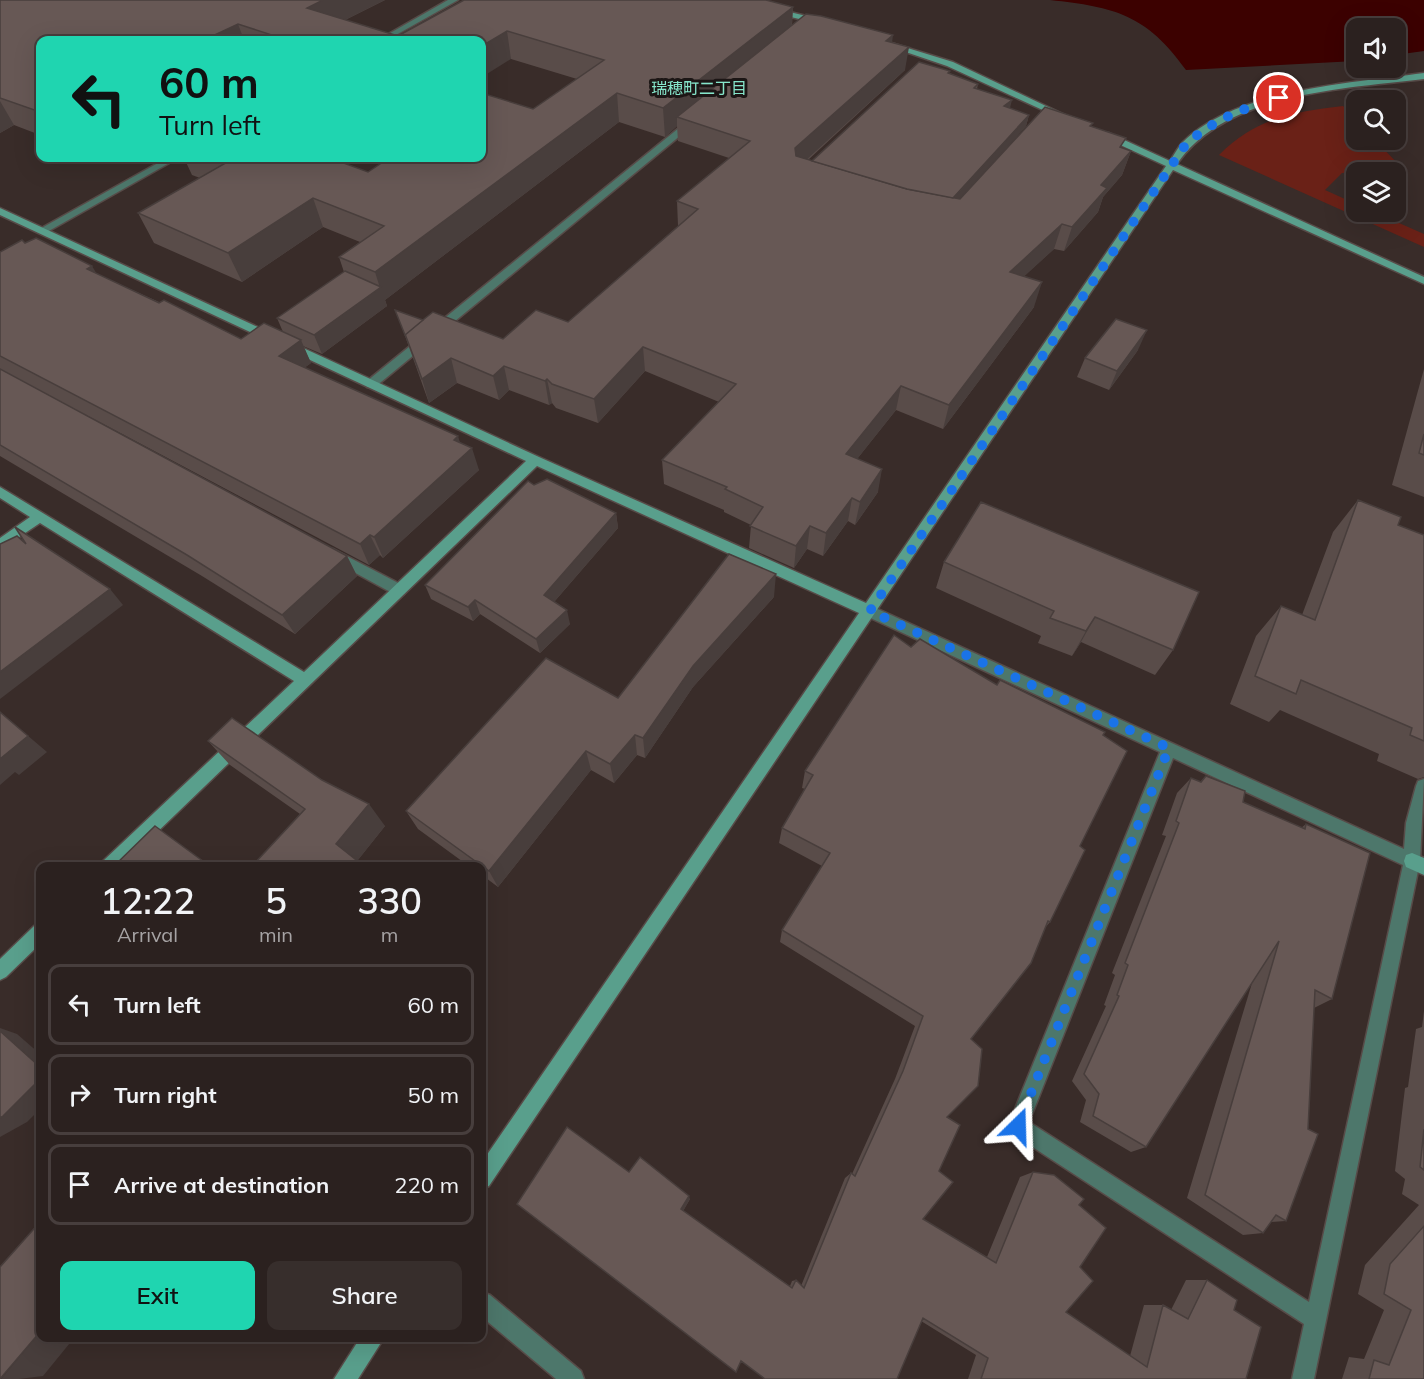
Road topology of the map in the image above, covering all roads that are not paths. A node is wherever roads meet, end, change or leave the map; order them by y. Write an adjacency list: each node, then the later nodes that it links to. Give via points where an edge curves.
1 (454, 0): 6 (street)
2 (762, 7): 3 (street)
3 (816, 21): 4 (street); 5 (street)
4 (835, 26)
5 (807, 28)
6 (389, 36)
7 (885, 42): 8 (street)
8 (928, 57): 9 (street); 11 (street)
9 (919, 65)
10 (1424, 76): 17 (street, via 1252,106 1204,129)
11 (1049, 110): 13 (street); 14 (street)
12 (705, 111): 21 (street)
13 (1041, 118)
14 (1070, 119)
15 (1100, 132): 17 (street)
16 (166, 162): 19 (street)
17 (1171, 163): 20 (street); 28 (street)
18 (0, 211): 19 (street)
19 (43, 230): 21 (street)
20 (1424, 281)
21 (372, 384): 22 (street)
22 (534, 460): 27 (street); 28 (street)
23 (0, 492): 24 (street)
24 (39, 517): 25 (street); 29 (street)
25 (0, 545)
26 (326, 550): 27 (street)
27 (399, 590): 29 (street)
28 (870, 611): 30 (street); 36 (street)
29 (305, 680): 32 (street)
30 (1169, 748): 33 (street); 38 (street, via 1018,1126)
31 (1424, 786): 33 (street, via 1414,823)
32 (114, 862)
33 (1418, 864): 38 (street)
34 (36, 936): 35 (street)
35 (0, 971)
36 (486, 1173)
37 (486, 1306): 41 (street)
38 (1316, 1319): 42 (street)
39 (370, 1342): 40 (street)
40 (345, 1379)
41 (573, 1379)
42 (1303, 1379)

